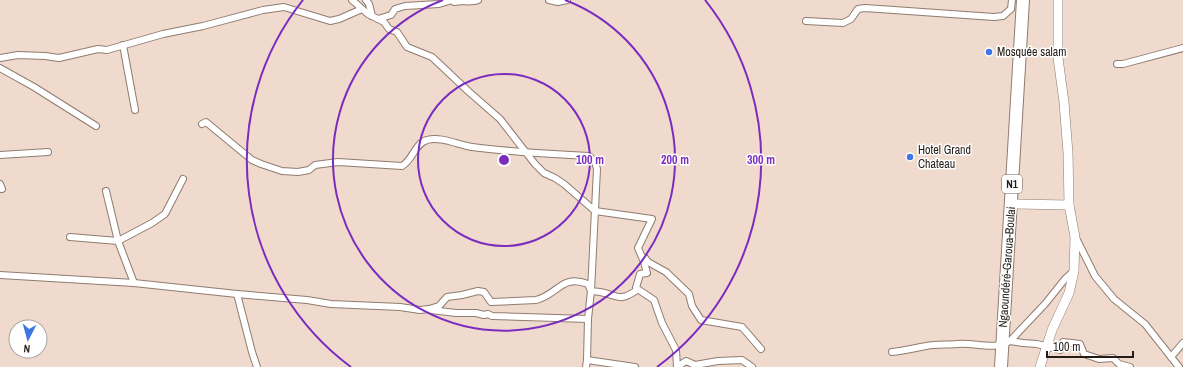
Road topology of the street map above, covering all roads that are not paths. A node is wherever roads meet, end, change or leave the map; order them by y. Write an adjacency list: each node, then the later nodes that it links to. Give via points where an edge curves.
1 (352, 0): 9 (street)
2 (366, 0): 10 (street)
3 (478, 0): 11 (street, via 452,0 439,4 405,6 395,9 391,15)
4 (549, 0): 5 (street)
5 (567, 0)
6 (1012, 0): 12 (street, via 1011,9 1003,16 994,17 865,8 858,9 843,24)
7 (1023, 0): 26 (highway, Ngaoundéré-Garoua-Boulai / N1)
8 (1058, 0): 27 (street, via 1058,58 1068,153)
9 (362, 9): 10 (street); 13 (street, via 330,21 284,6)
10 (372, 16): 11 (street)
11 (378, 19): 22 (street, via 389,29 397,32 407,47 432,57 500,119)
12 (806, 21)
13 (123, 45): 15 (street, via 59,58 18,55); 18 (street)
14 (1183, 48): 16 (street)
15 (0, 58)
16 (1117, 64)
17 (0, 68): 20 (street)
18 (135, 110)
19 (202, 124): 22 (street, via 206,122 252,160 290,172 338,162 402,166 421,143 437,139 472,147)
20 (96, 126)
21 (48, 152): 23 (street)
22 (526, 152): 28 (street, via 544,173 564,184); 28 (street, via 589,156 596,162 597,169)
23 (0, 155)
24 (183, 180): 31 (street, via 165,214 152,224)
25 (106, 191): 31 (street)
26 (1011, 204): 27 (street); 41 (highway, Ngaoundéré-Garoua-Boulai / N1)
27 (1069, 205): 30 (street)
28 (595, 211): 32 (street, via 652,219 638,248); 37 (street)
29 (70, 237): 31 (street)
30 (1075, 237): 33 (street); 46 (street, via 1094,276 1114,299 1145,324)
31 (118, 241): 35 (street)
32 (640, 252): 36 (street, via 647,273 640,274); 44 (street, via 648,262 666,272 689,294 692,306 701,320 742,327)
33 (1074, 271): 41 (street); 43 (street, via 1069,293)
34 (0, 275): 35 (street)
35 (134, 283): 38 (street)
36 (636, 288): 37 (street, via 637,290 624,298); 51 (street, via 654,300 676,350)
37 (591, 291): 39 (street, via 588,284 572,280 543,298 491,302 484,292 478,291 447,297 439,306); 40 (street)
38 (237, 294): 39 (street, via 331,304); 48 (street)
39 (429, 309): 40 (street, via 492,316)
40 (588, 319): 47 (street)
41 (1006, 343): 43 (street, via 1037,344); 45 (street, via 960,343); 53 (highway, Ngaoundéré-Garoua-Boulai / N1)
42 (1183, 343): 46 (street)
43 (1047, 347): 54 (street); 55 (street, via 1060,350 1063,342 1080,344 1084,354 1099,359 1113,358 1119,364)
44 (761, 349)
45 (892, 352)
46 (1171, 357): 56 (street)
47 (587, 360): 49 (street); 50 (street)
48 (257, 367)
49 (586, 367)
50 (635, 367)
51 (677, 367): 52 (street, via 686,361 695,365 742,360)
52 (752, 367)
53 (1001, 367)
54 (1040, 367)
55 (1130, 367)
56 (1179, 367)

